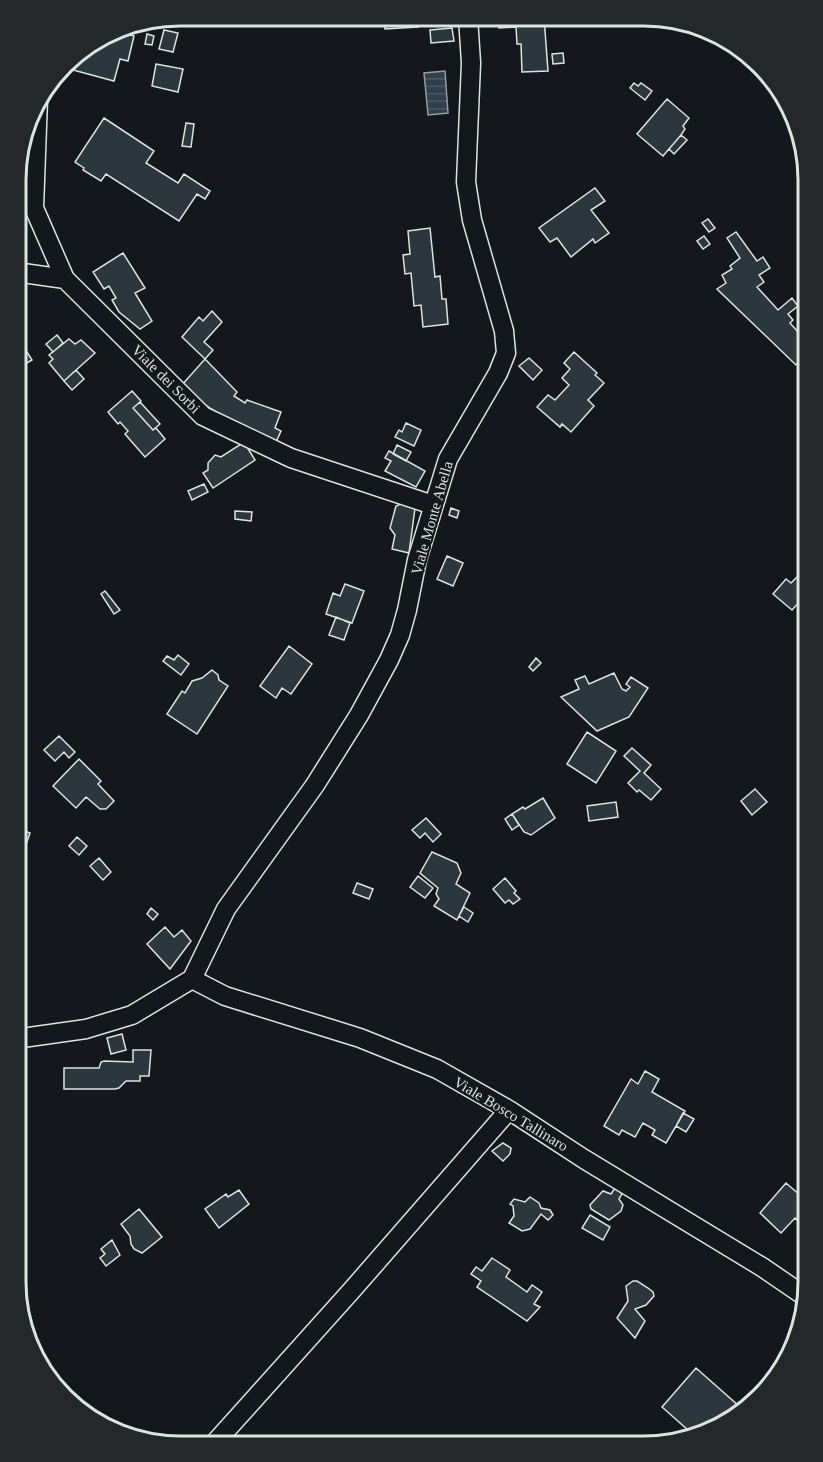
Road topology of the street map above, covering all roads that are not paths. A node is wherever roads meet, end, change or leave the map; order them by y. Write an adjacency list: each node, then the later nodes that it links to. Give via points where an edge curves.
1 (469, 26): 5 (street, Viale Monte Abella, via 471,63 466,182 472,220 504,331 506,353 498,374 448,459)
2 (37, 121): 4 (street, via 34,208)
3 (26, 273): 4 (street)
4 (65, 279): 5 (street, Viale dei Sorbi, via 203,416 291,458)
5 (433, 506): 6 (street, Viale Monte Abella, via 402,627 389,660 315,785 226,909)
6 (192, 979): 7 (street, via 132,1015 86,1029); 8 (street, Viale Bosco Tallinaro, via 225,996 360,1038 437,1069)
7 (26, 1037)
8 (509, 1110): 9 (street, Viale Bosco Tallinaro); 10 (street)
9 (797, 1291)
10 (221, 1436)

